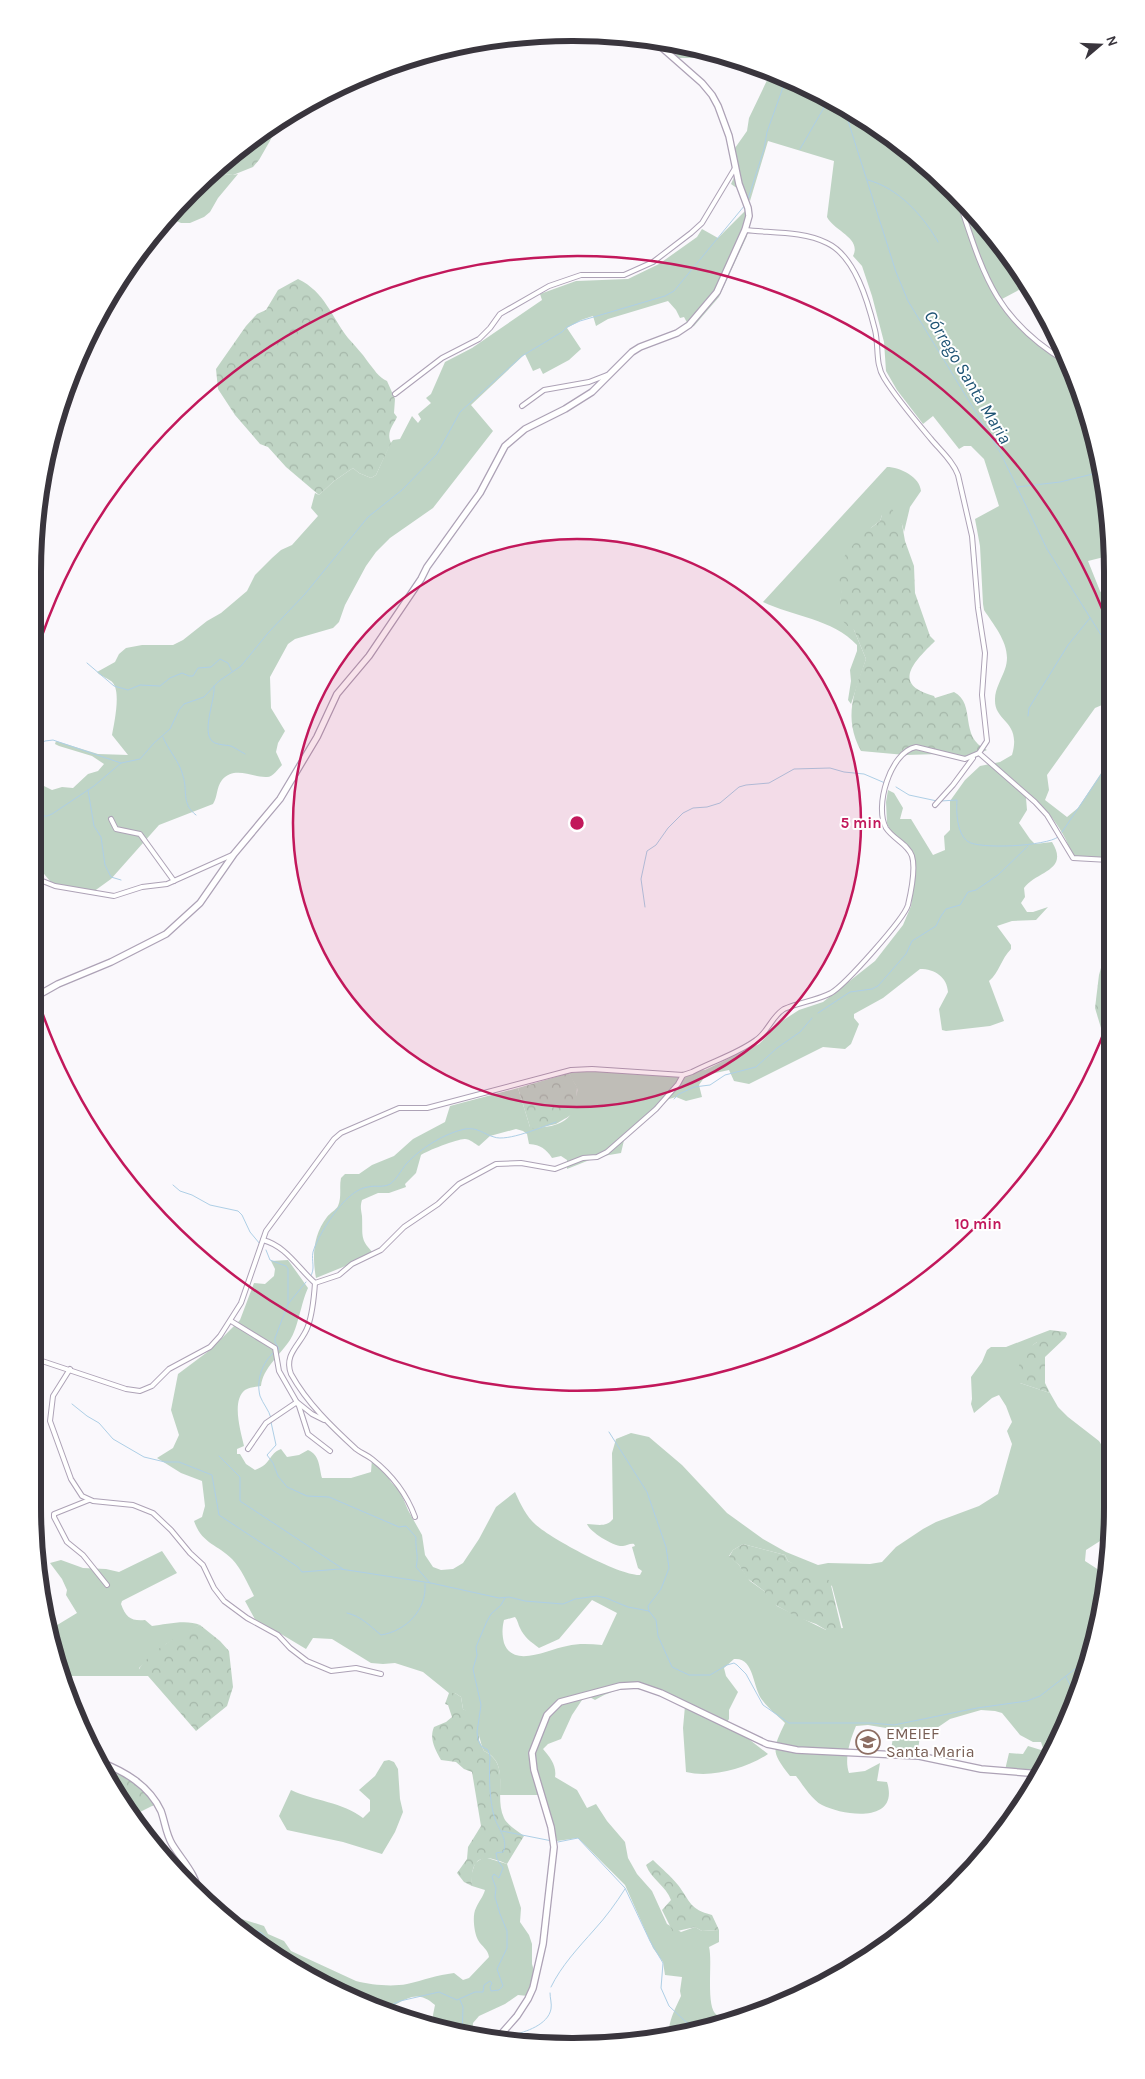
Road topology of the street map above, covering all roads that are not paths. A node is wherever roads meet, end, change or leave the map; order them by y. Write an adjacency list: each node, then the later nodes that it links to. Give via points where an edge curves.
1 (664, 49): 2 (street, via 692,73 716,100 728,130)
2 (735, 168): 4 (street, via 748,204 749,216); 7 (street, via 702,223 653,262 624,275 581,275 549,286 500,314 480,339 442,358)
3 (964, 214): 5 (street, via 980,265 992,289 1038,343)
4 (744, 230): 6 (street, via 717,292 701,312 677,333 632,352); 9 (street, via 809,237 830,245 845,258 857,278 872,318 881,372 957,472 972,536 986,658 982,695 987,738)
5 (1057, 356)
6 (611, 373): 8 (street, via 589,382 544,390); 12 (street, via 592,392 517,434 505,446 480,494 426,567 369,656 338,694 283,794)
7 (395, 394)
8 (522, 406)
9 (978, 754): 10 (street); 13 (street, via 1047,815 1073,858); 17 (street, via 962,758 916,747 905,751 896,762 884,793 882,814 888,830 912,856 908,905 901,919 851,976 831,993 781,1011 764,1034 753,1042)
10 (935, 805)
11 (111, 819): 15 (street, via 116,829 140,834)
12 (234, 854): 15 (street); 16 (street, via 203,899 170,932)
13 (1104, 860)
14 (41, 880): 15 (street, via 112,896)
15 (174, 881)
16 (41, 994)
17 (683, 1075): 18 (street, via 571,1070 427,1108 399,1108 337,1136 270,1225); 19 (street, via 660,1104 608,1152 555,1169 521,1163 496,1164 459,1184 438,1204 404,1227 381,1250 352,1264 339,1276)
18 (263, 1240): 19 (street, via 284,1250); 20 (street, via 244,1296)
19 (315, 1283): 24 (street, via 308,1326 290,1355 288,1368)
20 (231, 1320): 22 (street, via 210,1347 174,1366 155,1385 145,1390 126,1389); 23 (street, via 275,1348 279,1371)
21 (41, 1360): 22 (street)
22 (70, 1369): 27 (street, via 53,1396 50,1421 72,1482)
23 (297, 1402): 24 (street); 25 (street, via 266,1423); 26 (street, via 308,1434)
24 (326, 1421): 28 (street, via 357,1450 373,1460 398,1486 406,1496)
25 (248, 1449)
26 (330, 1450)
27 (89, 1500): 29 (street, via 54,1514 54,1517 67,1542 83,1555); 30 (street, via 133,1505 153,1513 204,1565 224,1601 278,1635 307,1660 331,1671 356,1668)
28 (414, 1517)
29 (107, 1585)
30 (380, 1674)
31 (109, 1766): 33 (street, via 134,1780 154,1798 171,1842)
32 (1032, 1773): 34 (street, via 981,1769 919,1756 797,1750 767,1744 638,1685 620,1686 560,1702 547,1714 532,1753 554,1847 543,1944 528,1999)
33 (196, 1881)
34 (502, 2033)

